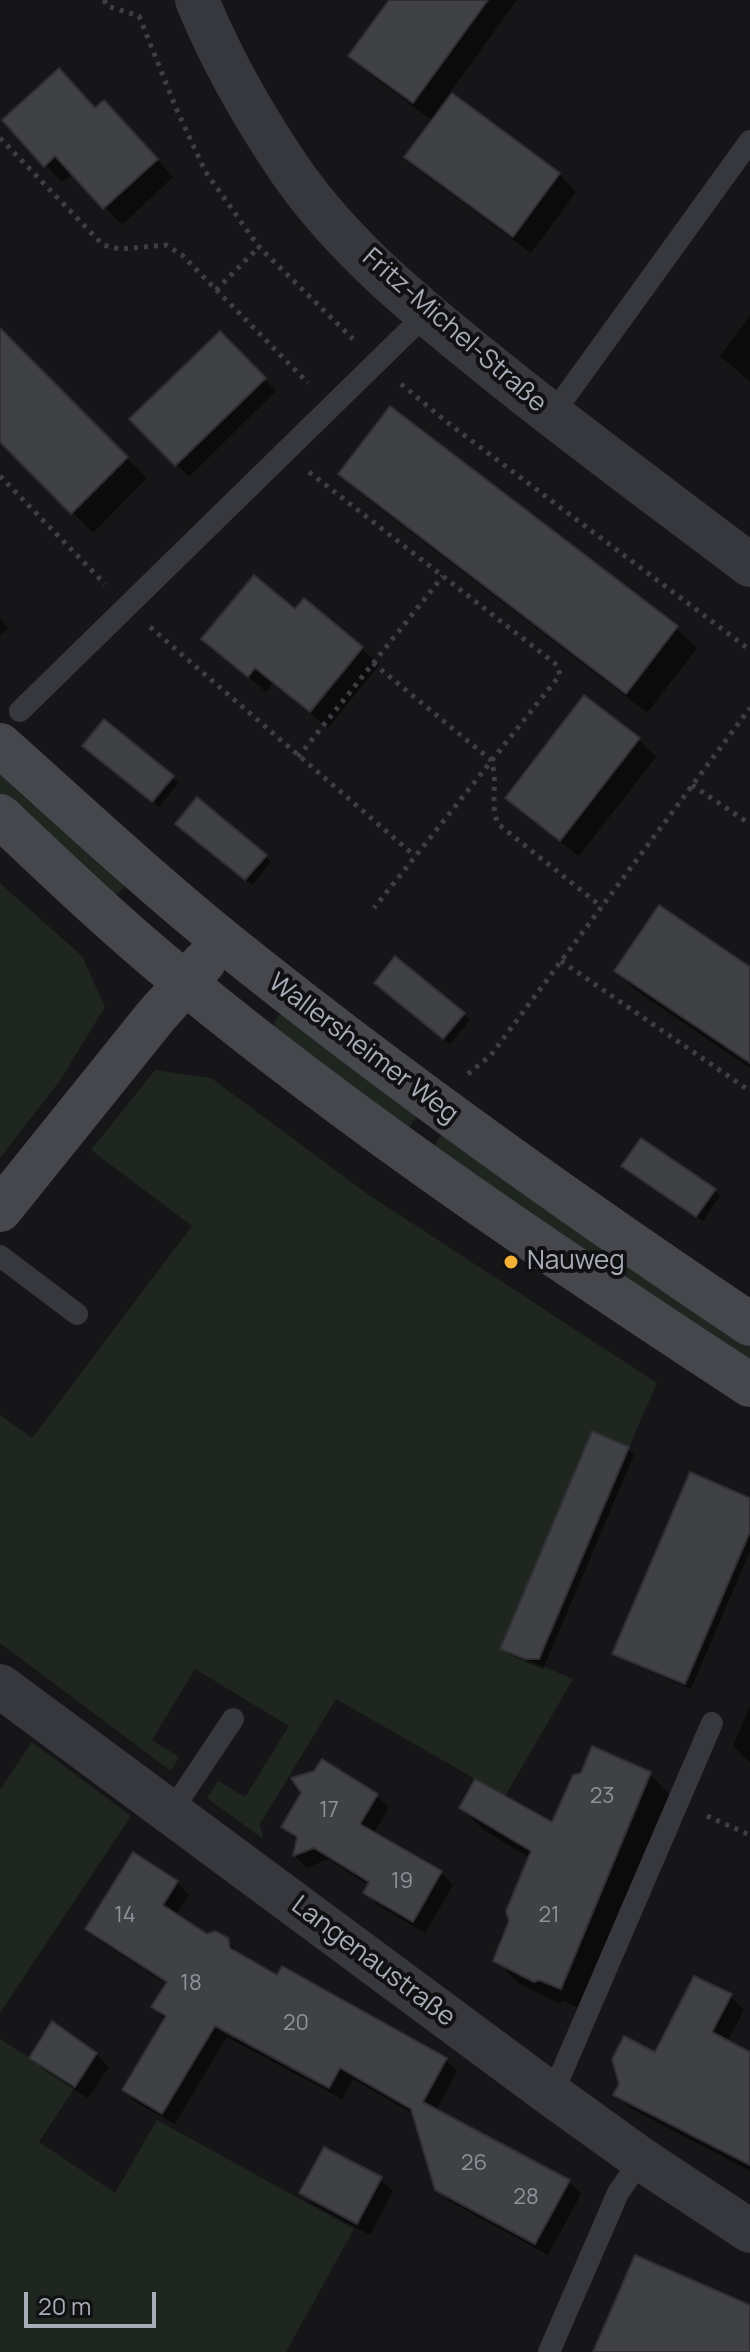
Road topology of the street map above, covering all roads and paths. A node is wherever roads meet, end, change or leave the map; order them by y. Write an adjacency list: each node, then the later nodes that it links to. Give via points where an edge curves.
1 (197, 0): 6 (street, Fritz-Michel-Straße, via 221,54 290,170 357,249)
2 (0, 138): 5 (path, via 103,245 166,245)
3 (750, 141): 8 (lane)
4 (259, 247): 5 (path)
5 (216, 290): 7 (path)
6 (426, 314): 7 (lane); 8 (street, Fritz-Michel-Straße)
7 (331, 407): 9 (lane)
8 (552, 415): 11 (street, Fritz-Michel-Straße)
9 (283, 453): 12 (path); 13 (lane)
10 (0, 476): 13 (path)
11 (750, 565)
12 (443, 576): 14 (path); 18 (path, via 557,665 560,675)
13 (126, 606): 16 (lane); 17 (path)
14 (373, 663): 17 (path); 18 (path)
15 (750, 708): 19 (path)
16 (10, 728): 25 (street, Wallersheimer Weg)
17 (298, 757): 22 (path)
18 (491, 760): 22 (path); 23 (path, via 496,775 492,810 498,824)
19 (692, 785): 21 (path); 23 (path)
20 (0, 816): 27 (street)
21 (750, 824)
22 (415, 856): 24 (path)
23 (602, 907): 26 (path)
24 (374, 908)
25 (224, 942): 27 (street); 29 (street, Wallersheimer Weg)
26 (561, 961): 28 (path); 29 (path, via 491,1055 460,1079)
27 (184, 983): 30 (street); 34 (street, via 542,1249)
28 (750, 1091)
29 (438, 1107): 33 (street, Wallersheimer Weg)
30 (0, 1210)
31 (0, 1256): 32 (lane)
32 (77, 1314)
33 (750, 1324)
34 (750, 1385)
35 (0, 1686): 39 (street, Langenaustraße)
36 (233, 1719): 39 (lane)
37 (712, 1723): 38 (lane)
38 (678, 1804): 40 (path); 41 (lane)
39 (171, 1812): 41 (street, Langenaustraße)
40 (750, 1835)
41 (552, 2095): 42 (street, Langenaustraße)
42 (641, 2159): 43 (street, Langenaustraße); 44 (lane, via 618,2193)
43 (750, 2231)
44 (549, 2352)

